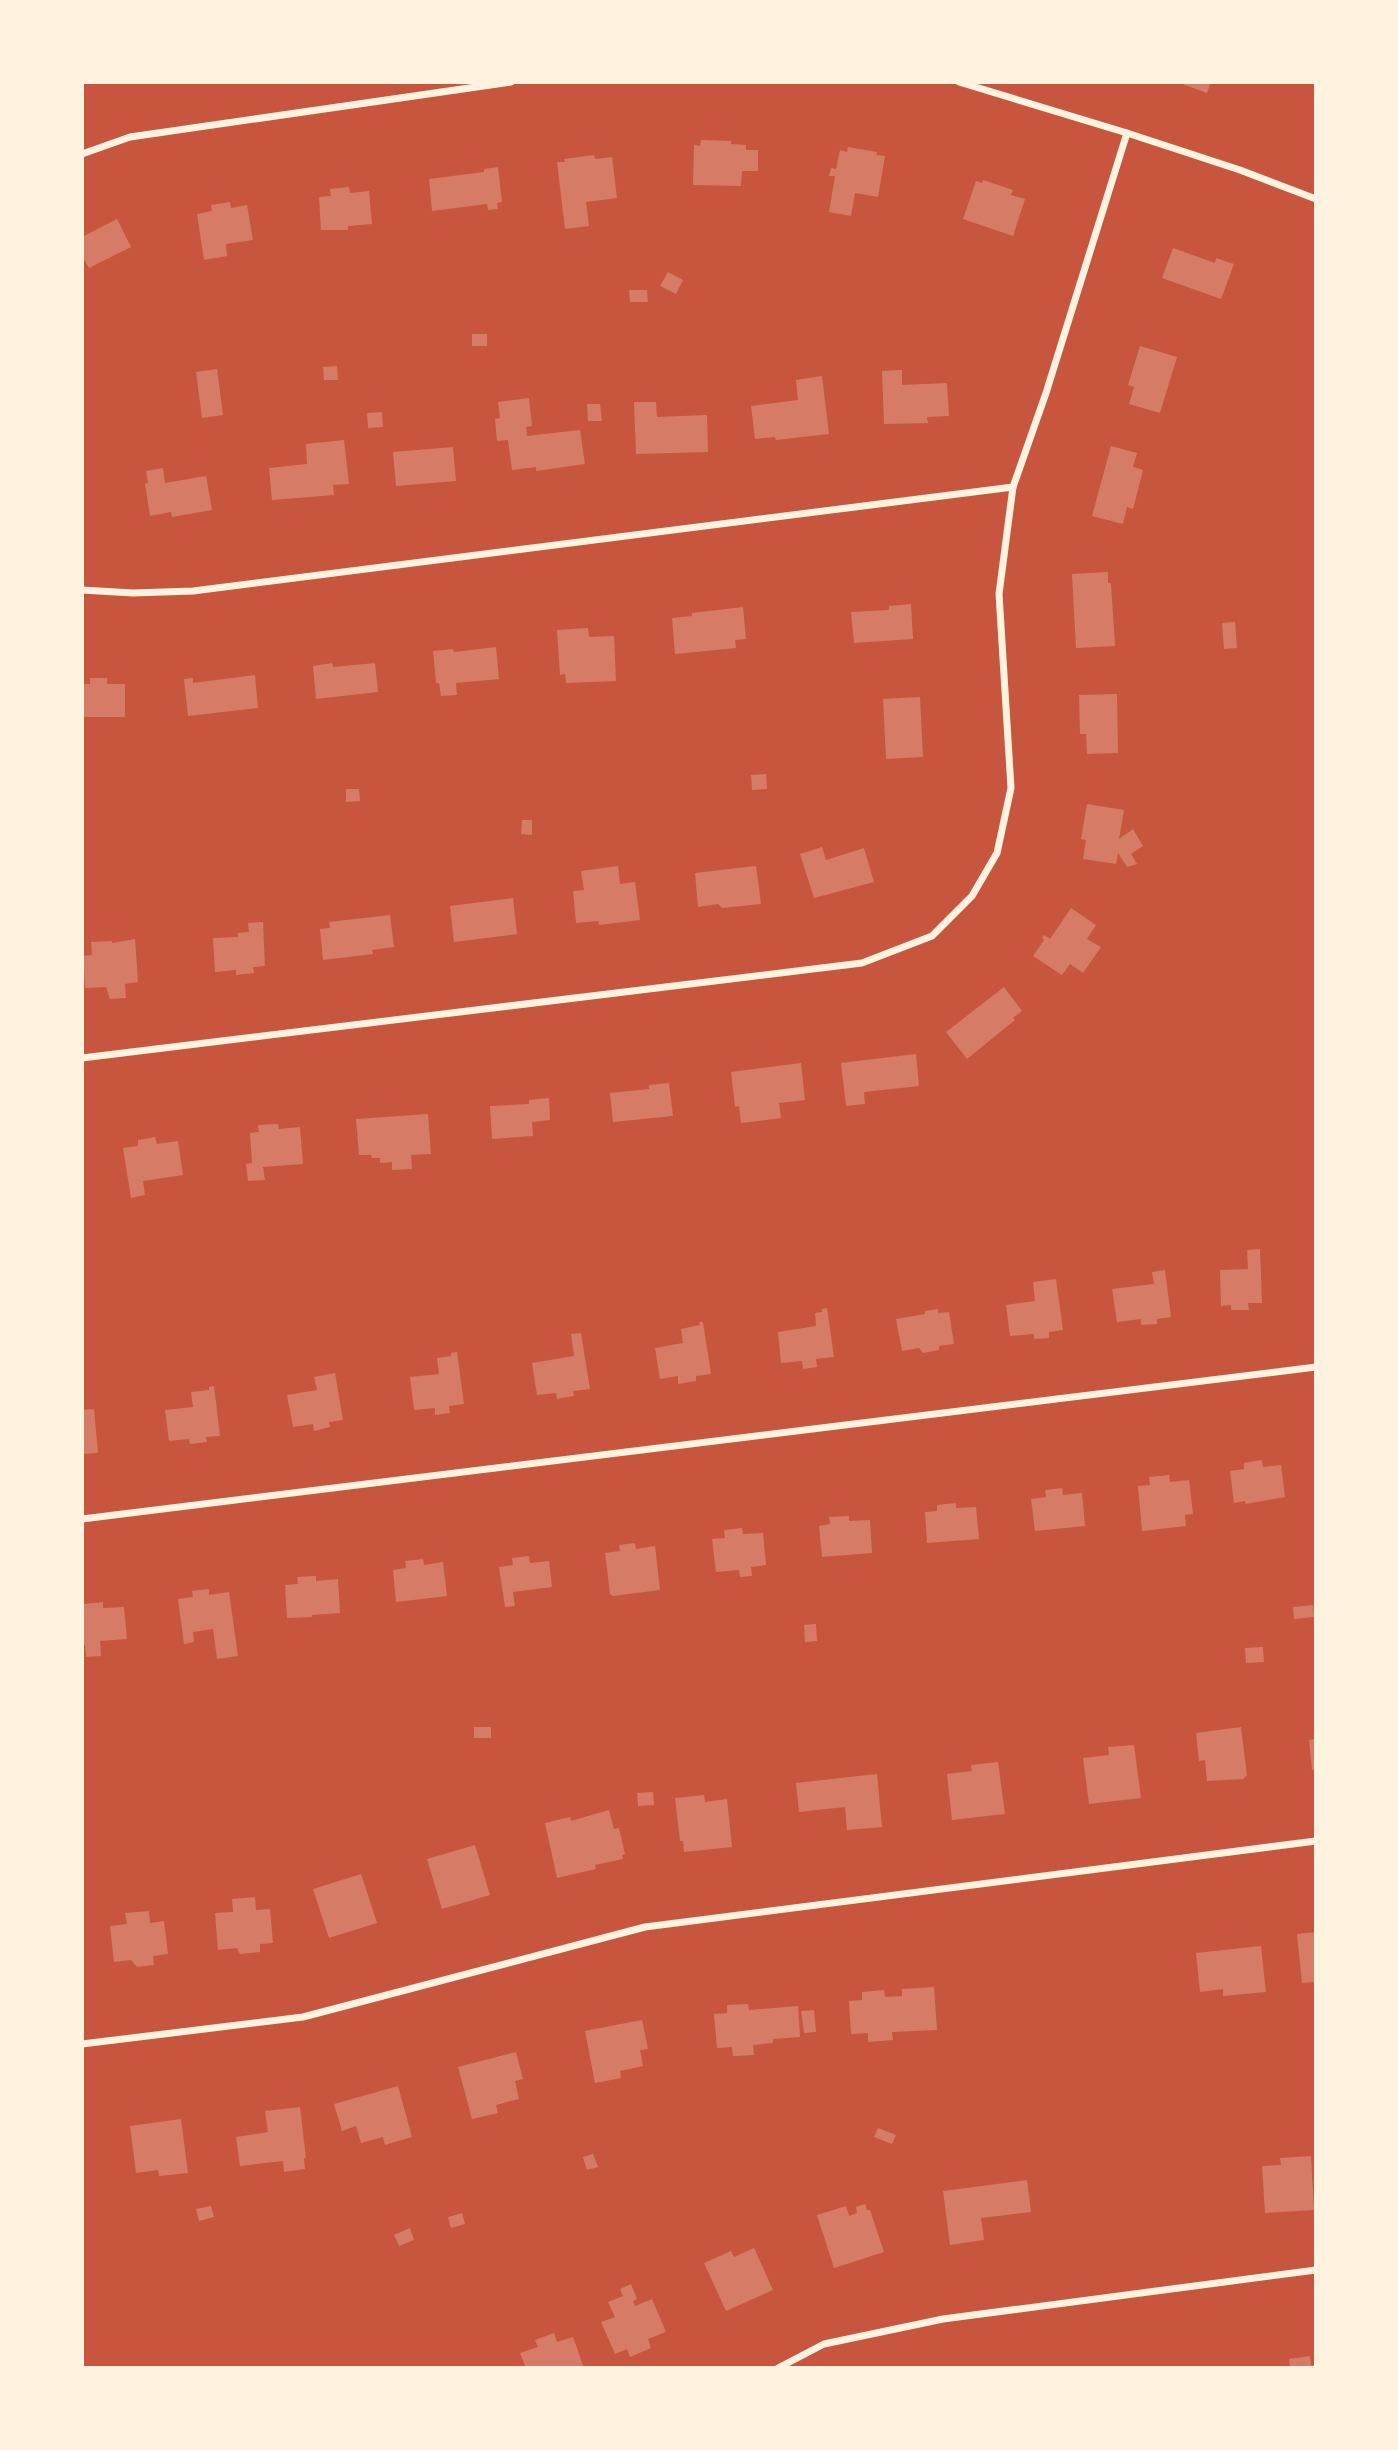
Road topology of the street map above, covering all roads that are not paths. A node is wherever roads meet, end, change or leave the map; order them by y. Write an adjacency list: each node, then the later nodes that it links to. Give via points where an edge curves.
1 (511, 82): 4 (street, via 130,137)
2 (959, 82): 3 (street)
3 (1127, 133): 5 (street); 6 (street)
4 (82, 154)
5 (1316, 199)
6 (1013, 486): 7 (street, via 193,591); 8 (street, via 999,594 1011,788 997,853 972,896 932,936 862,963)
7 (82, 590)
8 (82, 1058)
9 (1316, 1367): 10 (street)
10 (82, 1519)
11 (1316, 1841): 12 (street, via 645,1927 303,2017)
12 (82, 2044)
13 (1316, 2270): 14 (street, via 943,2319 824,2344)
14 (778, 2368)

